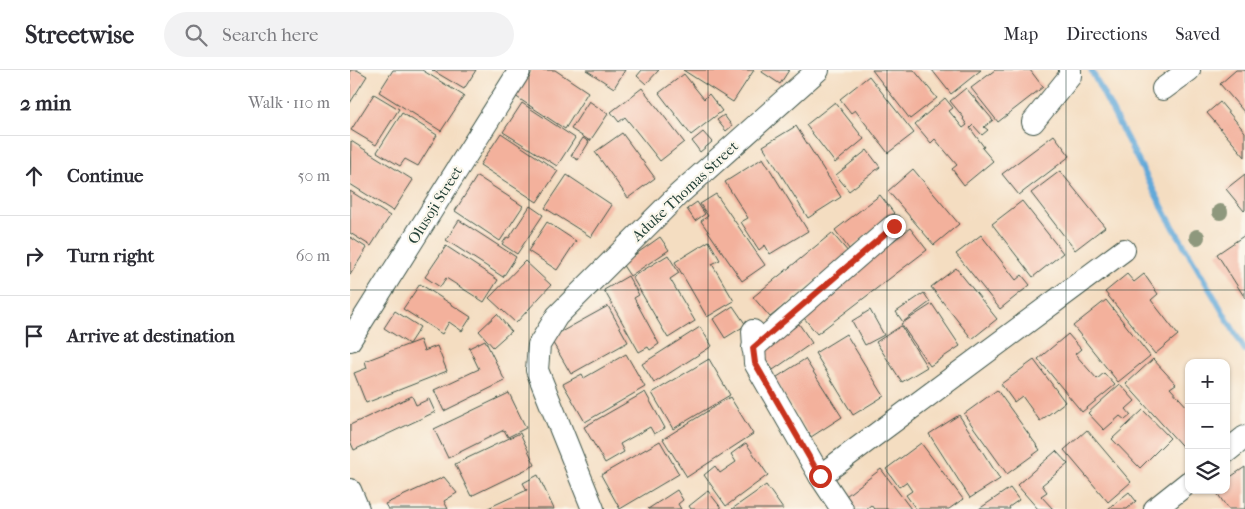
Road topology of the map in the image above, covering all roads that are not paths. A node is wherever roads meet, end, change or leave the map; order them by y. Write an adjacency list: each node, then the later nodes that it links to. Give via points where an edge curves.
1 (520, 70): 9 (street, Olusoji Street)
2 (818, 70): 16 (street, Aduke Thomas Street, via 678,195 557,316 540,345 537,370)
3 (1070, 70): 6 (street, via 1070,76)
4 (1189, 70): 5 (street)
5 (1163, 89)
6 (1033, 122)
7 (894, 226): 12 (street, via 753,339 755,363)
8 (1124, 250): 12 (street)
9 (350, 340)
10 (1245, 438): 11 (street)
11 (1230, 449)
12 (820, 476): 17 (street)
13 (1185, 485): 18 (street)
14 (350, 490): 15 (street)
15 (358, 509)
16 (593, 509)
17 (842, 509)
18 (1155, 509)

